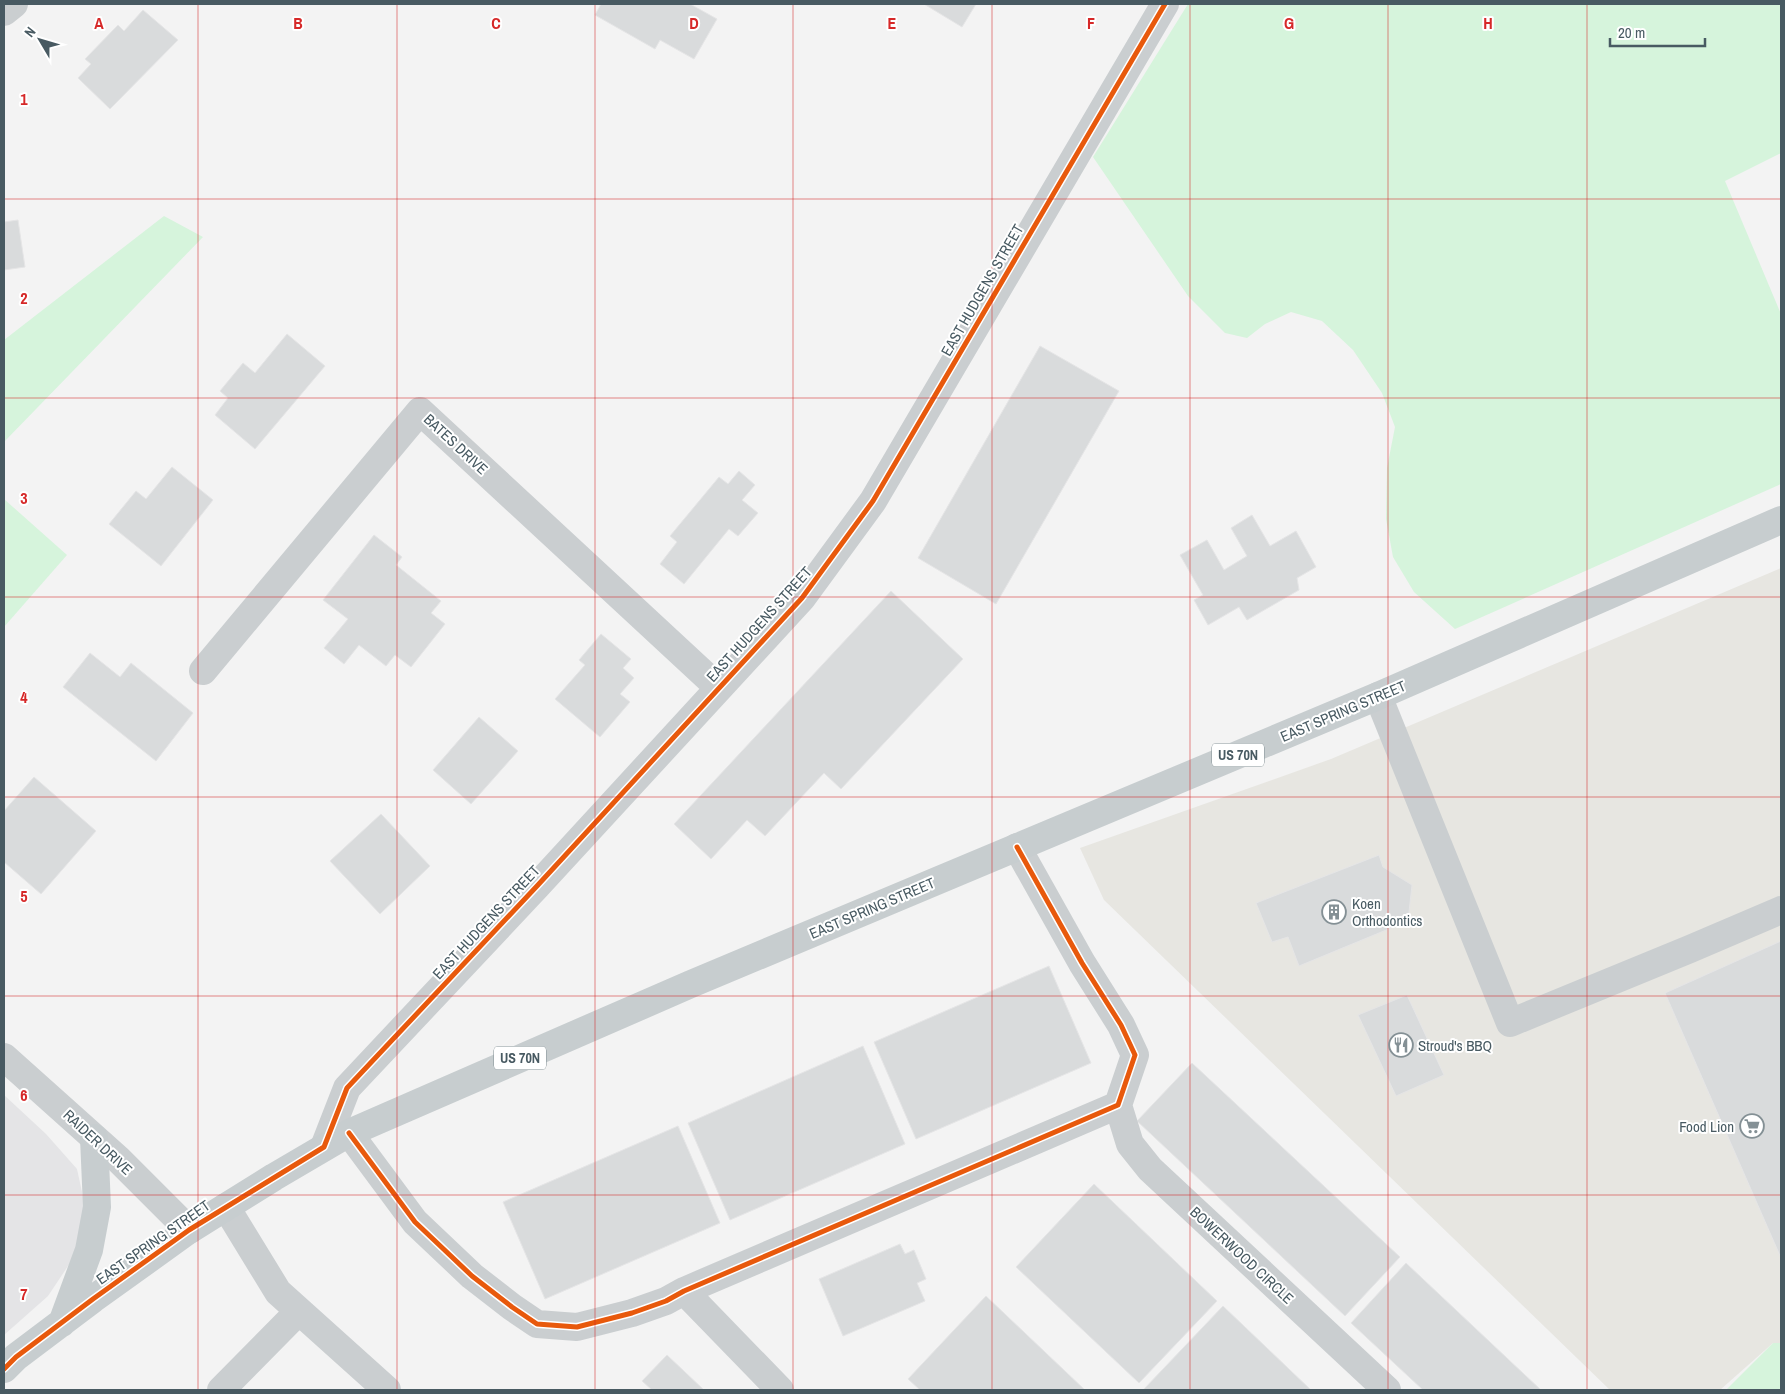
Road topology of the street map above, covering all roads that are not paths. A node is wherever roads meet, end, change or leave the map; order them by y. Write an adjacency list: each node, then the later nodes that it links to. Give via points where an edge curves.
1 (14, 4): 3 (street)
2 (1165, 4): 6 (street, EAST HUDGENS STREET, via 873,501 802,598)
3 (4, 12)
4 (1781, 520): 7 (main road, EAST SPRING STREET / US 70N)
5 (203, 671): 6 (street, BATES DRIVE, via 420,411)
6 (719, 688): 14 (street, EAST HUDGENS STREET, via 347,1088)
7 (1378, 696): 8 (main road, EAST SPRING STREET / US 70N); 9 (street, via 1510,1023)
8 (1017, 847): 11 (street, via 1121,1025 1135,1055); 12 (main road, EAST SPRING STREET / US 70N)
9 (1781, 910)
10 (4, 1057): 13 (street, RAIDER DRIVE)
11 (1118, 1105): 17 (street); 24 (street, BOWERWOOD CIRCLE, via 1130,1144 1150,1169)
12 (349, 1133): 14 (main road, EAST SPRING STREET / US 70N); 17 (street, via 416,1222 472,1276 537,1324 578,1327 632,1313)
13 (94, 1138): 16 (street, RAIDER DRIVE); 19 (main road, via 97,1207 89,1250)
14 (324, 1147): 15 (main road, EAST SPRING STREET / US 70N)
15 (226, 1206): 16 (main road, EAST SPRING STREET / US 70N); 18 (street, via 278,1292)
16 (189, 1230): 19 (main road, EAST SPRING STREET / US 70N)
17 (684, 1291): 23 (street)
18 (299, 1311): 21 (street); 22 (street)
19 (62, 1323): 20 (main road, EAST SPRING STREET / US 70N)
20 (4, 1369)
21 (221, 1390)
22 (388, 1390)
23 (780, 1390)
24 (1387, 1390)

